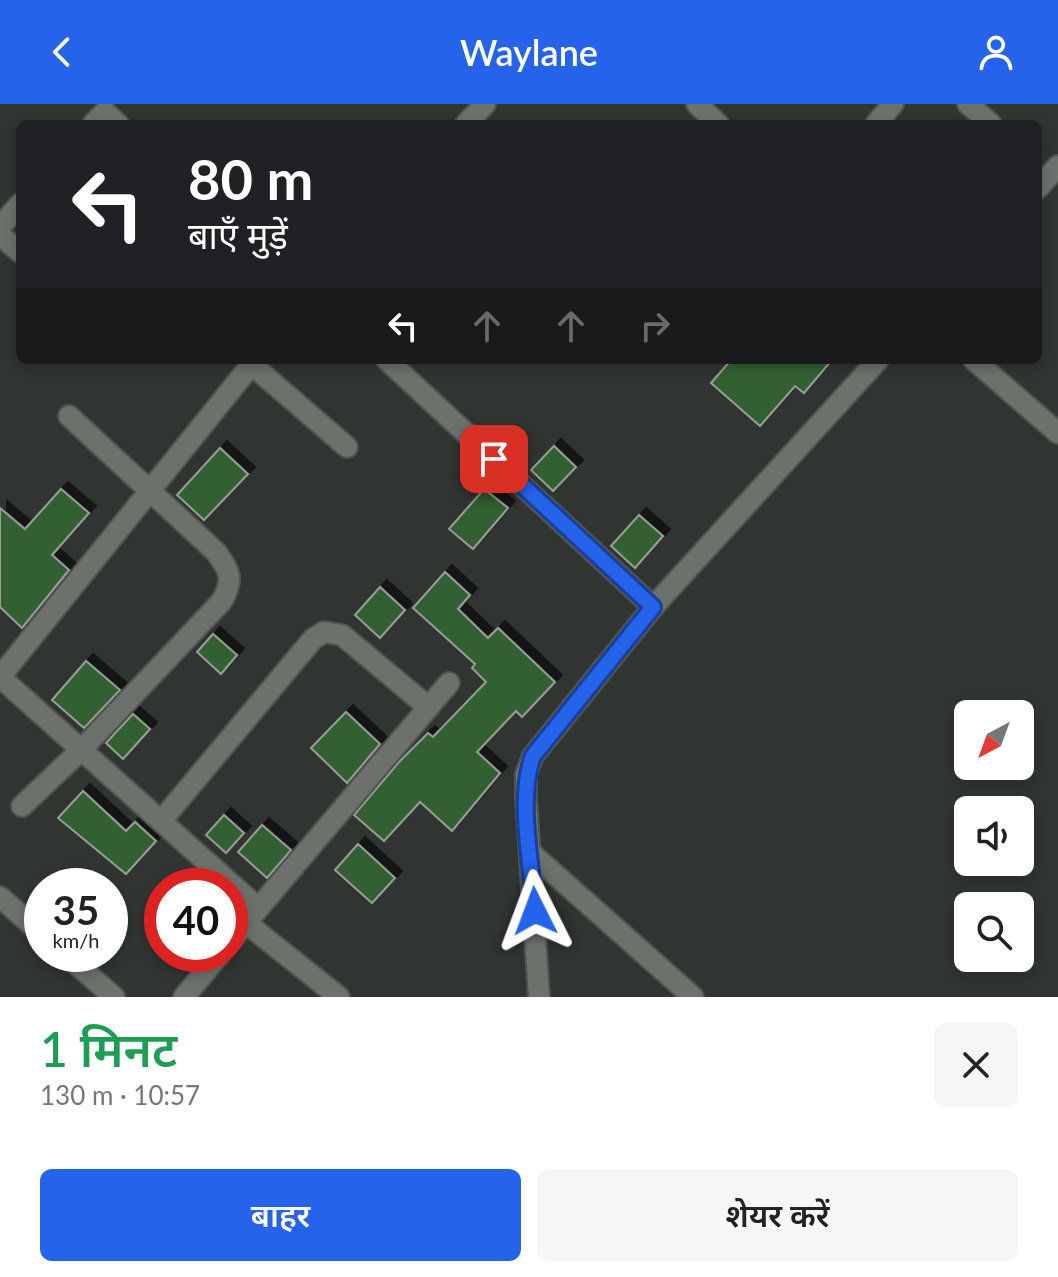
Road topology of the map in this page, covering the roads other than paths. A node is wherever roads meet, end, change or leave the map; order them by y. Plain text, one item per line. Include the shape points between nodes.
1 (485, 104) edge
2 (697, 104) edge
3 (893, 104) edge
4 (968, 104) edge
5 (470, 120) edge
6 (714, 120) edge
7 (879, 120) edge
8 (986, 120) edge
9 (16, 209) edge
10 (0, 227) edge
11 (0, 235) edge
12 (16, 249) edge
13 (251, 364) edge
14 (255, 364) edge
15 (391, 364) edge
16 (874, 364) edge
17 (979, 364) edge
18 (69, 416) dead end
19 (1058, 433) edge
20 (347, 447) dead end
21 (149, 488) junction
22 (653, 607) junction
23 (0, 677) edge
24 (449, 683) dead end
25 (427, 706) junction
26 (81, 750) junction
27 (22, 806) dead end
28 (162, 820) junction
29 (532, 854) junction
30 (0, 897) edge
31 (252, 916) junction
32 (24, 918) edge
33 (248, 921) edge
34 (86, 972) edge
35 (205, 972) edge
36 (114, 997) edge
37 (184, 997) edge
38 (339, 997) edge
39 (539, 997) edge
40 (693, 997) edge

1 - 5 street
2 - 6 street
3 - 7 street
4 - 8 street
9 - 10 street
11 - 12 street
13 - 21 street
14 - 20 street
15 - 22 street
16 - 22 street
17 - 19 street
18 - 21 street
21 - 23 street
21 - 26 street via 216,552 230,572 231,584 222,601
22 - 29 street via 533,756 526,774
23 - 26 street
24 - 25 street
25 - 28 street via 342,635 324,632
25 - 31 street
26 - 27 street
26 - 28 street
28 - 31 street
29 - 39 street
29 - 40 street
30 - 32 street
31 - 33 street
31 - 38 street
34 - 36 street
35 - 37 street

